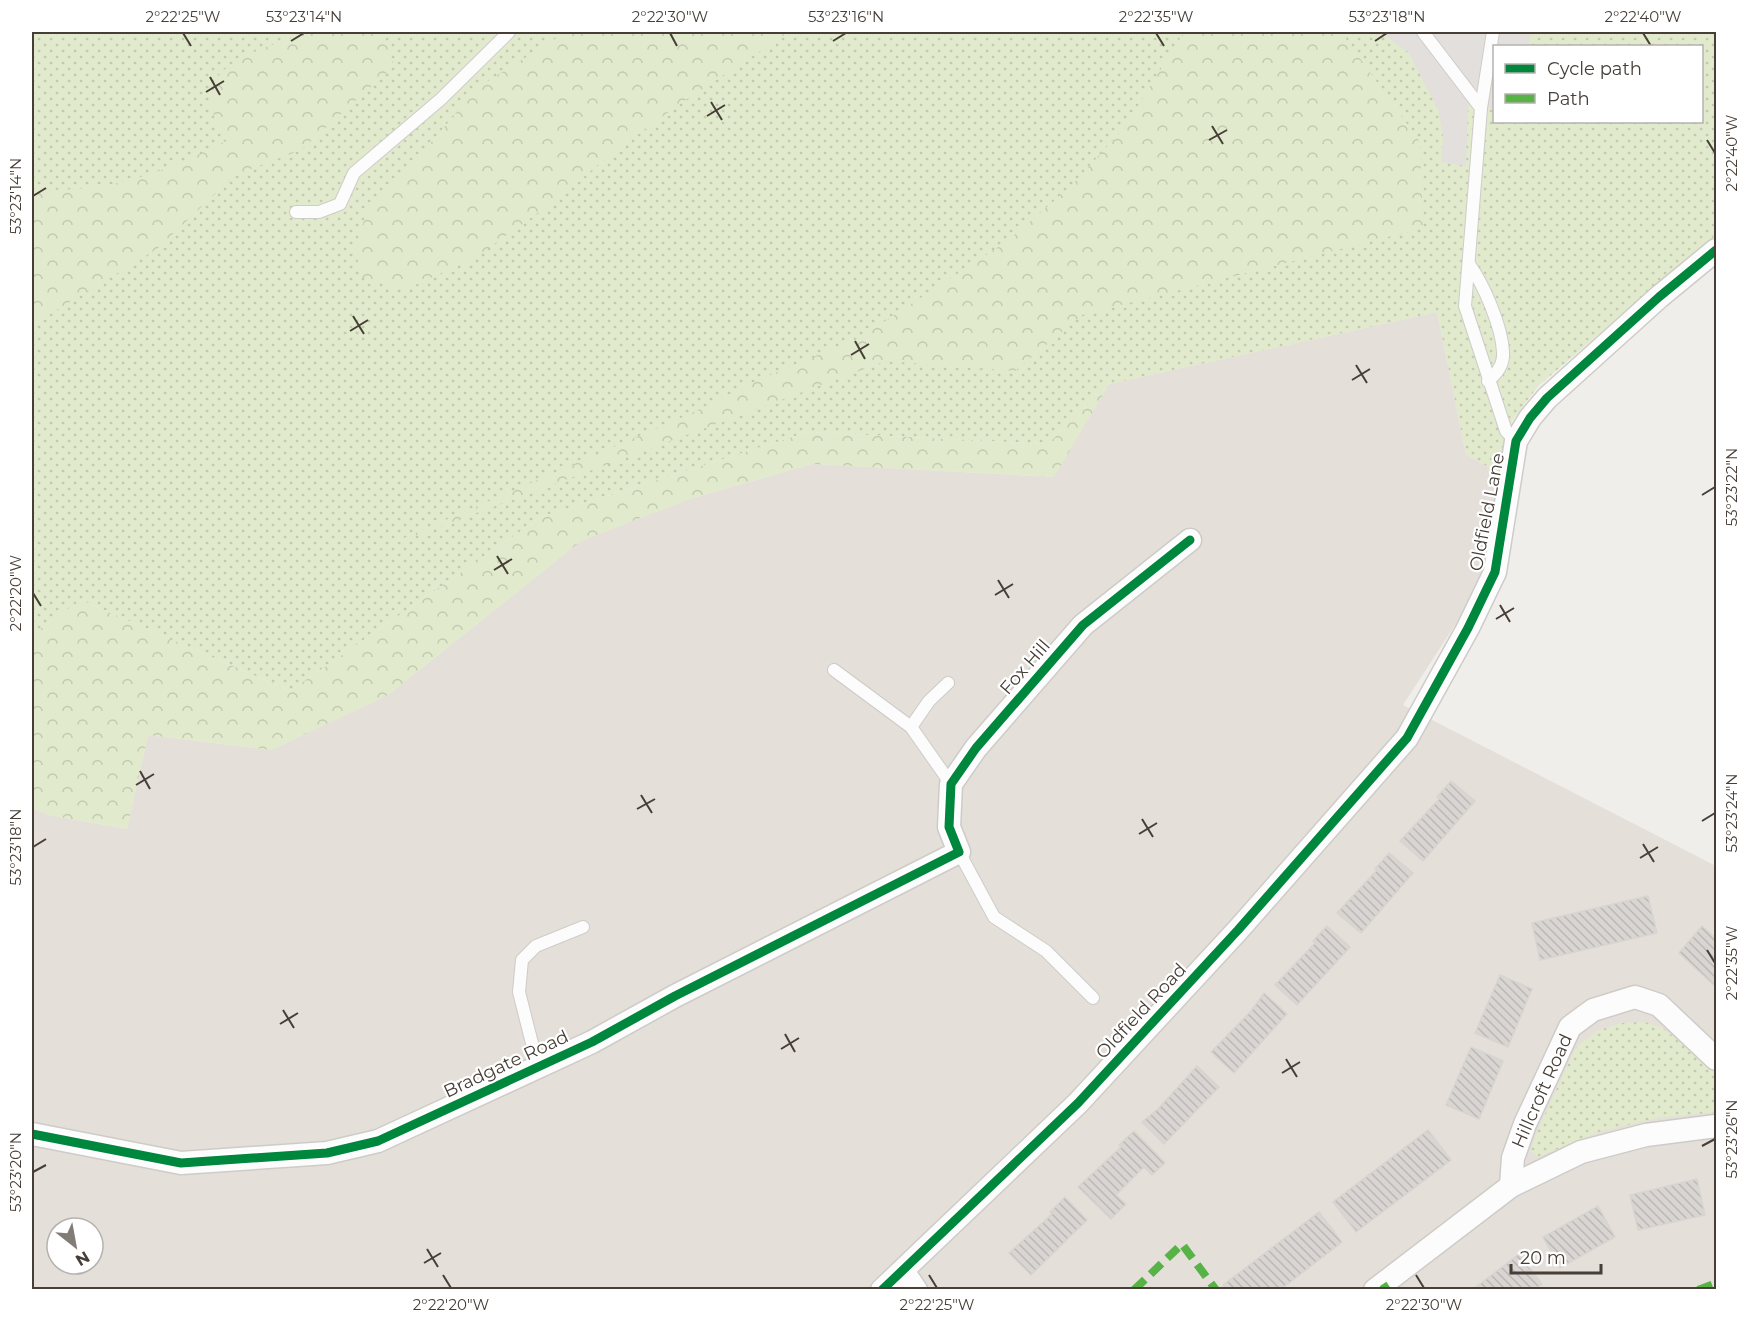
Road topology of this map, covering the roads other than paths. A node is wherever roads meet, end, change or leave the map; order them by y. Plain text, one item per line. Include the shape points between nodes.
1 (509, 32) edge
2 (1423, 32) edge
3 (1493, 32) edge
4 (1481, 108) junction
5 (296, 212) dead end
6 (1716, 250) edge
7 (1469, 264) junction
8 (1488, 381) junction
9 (1516, 441) junction
10 (1190, 540) dead end
11 (834, 670) dead end
12 (948, 683) dead end
13 (911, 727) junction
14 (1407, 738) joint
15 (951, 784) junction
16 (958, 852) junction
17 (583, 927) dead end
18 (1094, 998) dead end
19 (1716, 1059) edge
20 (538, 1067) junction
21 (1716, 1126) edge
22 (32, 1134) edge
23 (1511, 1186) junction
24 (903, 1271) junction
25 (882, 1290) edge
26 (916, 1290) edge
27 (1375, 1290) edge

1 - 5 lane via 441,99 354,173 340,204 319,212
2 - 4 lane
3 - 4 lane
4 - 7 lane
6 - 9 street, Oldfield Lane via 1546,398
7 - 8 lane via 1465,306
7 - 8 lane via 1489,299 1504,353 1500,370
8 - 9 lane via 1506,431
9 - 14 street, Oldfield Lane via 1495,572
10 - 15 street, Fox Hill via 1083,625 976,748
11 - 13 lane
12 - 13 lane via 928,701
13 - 15 lane
14 - 24 street, Oldfield Road via 1238,930 1078,1103
15 - 16 street via 949,827
16 - 18 lane via 994,917 1046,951
16 - 20 street, Bradgate Road
17 - 20 lane via 536,946 522,960 519,992
19 - 23 street, Hillcroft Road via 1659,1005 1635,998 1593,1010 1570,1027 1538,1095 1513,1158
20 - 22 street, Bradgate Road via 378,1141 327,1153 181,1163
21 - 23 street, Hillcroft Road via 1646,1135 1581,1152
23 - 27 street, Hillcroft Road
24 - 25 street, Oldfield Road
24 - 26 street

